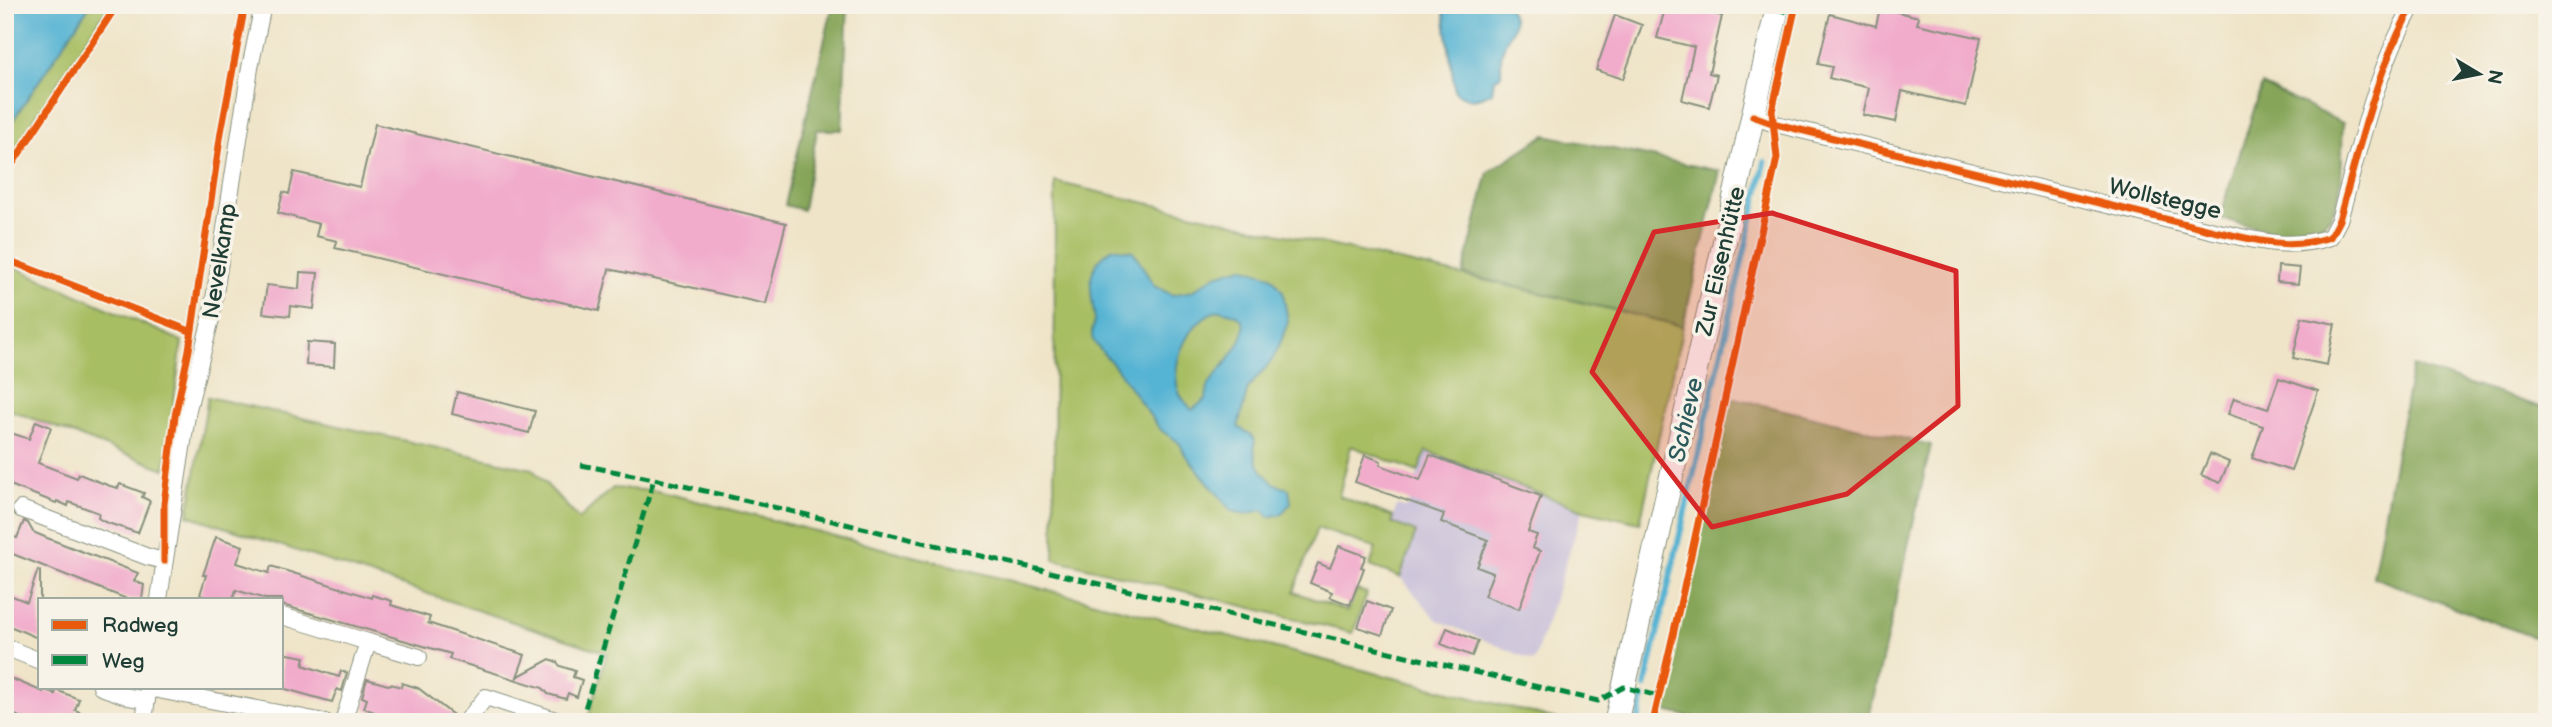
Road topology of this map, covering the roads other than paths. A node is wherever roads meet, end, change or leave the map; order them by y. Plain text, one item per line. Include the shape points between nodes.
1 (262, 5) edge
2 (1778, 5) edge
3 (2413, 5) edge
4 (1753, 116) junction
5 (21, 509) dead end
6 (164, 561) junction
7 (159, 598) edge
8 (284, 617) edge
9 (369, 642) junction
10 (5, 647) edge
11 (419, 657) dead end
12 (38, 661) edge
13 (104, 688) edge
14 (148, 691) edge
15 (144, 722) edge
16 (326, 722) edge
17 (343, 722) edge
18 (466, 722) edge
19 (562, 722) edge
20 (1616, 722) edge

1 - 6 street, Nevelkamp via 211,319 188,409
2 - 4 street, Zur Eisenhütte
3 - 4 street, Wollstegge via 2396,35 2374,95 2340,220 2330,237 2311,243 2285,246 2214,231
4 - 20 street, Zur Eisenhütte
5 - 6 street
6 - 7 street, Nevelkamp
8 - 9 street
9 - 11 street
9 - 17 street
10 - 12 street
13 - 14 street via 129,697
14 - 15 street
14 - 16 street
18 - 19 street via 486,697

